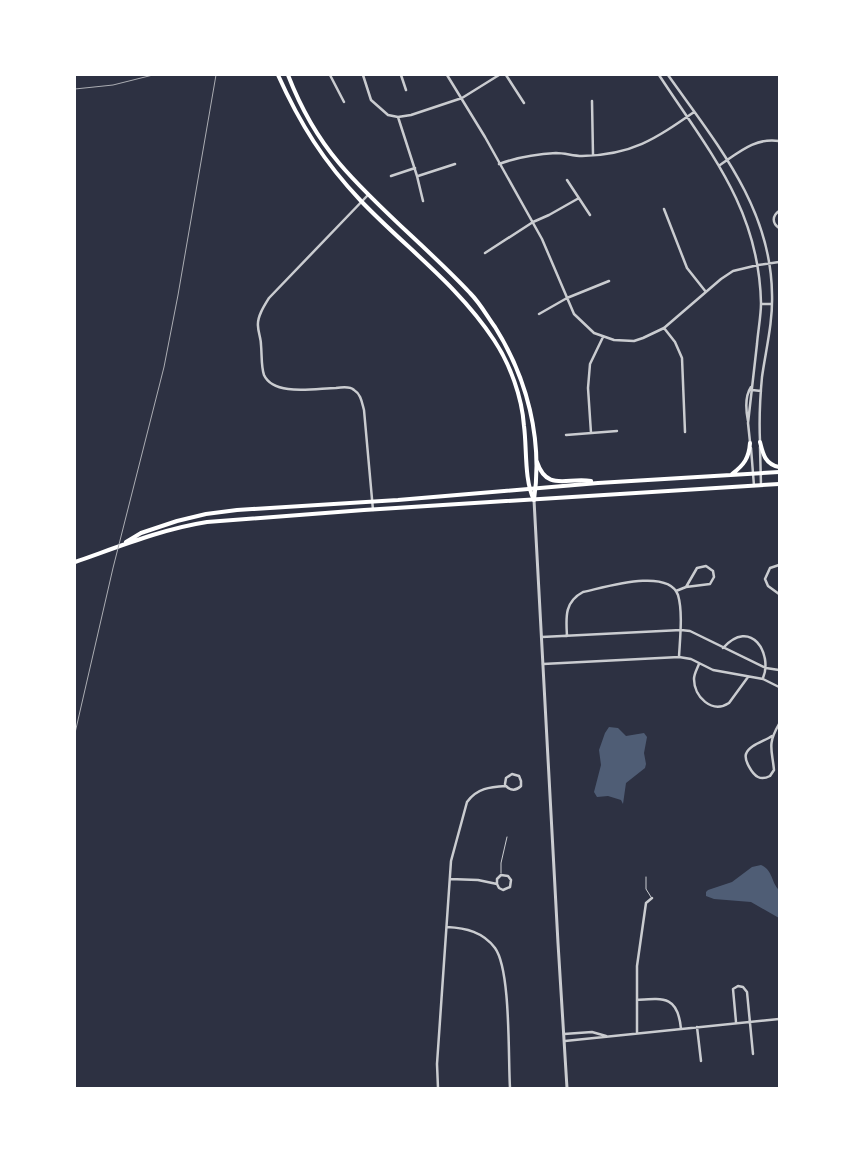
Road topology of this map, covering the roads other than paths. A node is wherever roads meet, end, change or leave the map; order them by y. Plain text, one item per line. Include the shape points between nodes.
1 (278, 75) edge
2 (288, 75) edge
3 (330, 75) edge
4 (363, 75) edge
5 (401, 75) edge
6 (447, 75) edge
7 (499, 75) edge
8 (506, 75) edge
9 (659, 75) edge
10 (668, 75) edge
11 (406, 90) dead end
12 (462, 98) junction
13 (592, 101) dead end
14 (344, 102) dead end
15 (524, 103) dead end
16 (694, 112) junction
17 (398, 116) junction
18 (687, 117) junction
19 (779, 141) edge
20 (593, 155) junction
21 (728, 160) junction
22 (455, 164) dead end
23 (500, 164) junction
24 (720, 165) junction
25 (415, 168) junction
26 (391, 176) dead end
27 (418, 176) junction
28 (567, 180) dead end
29 (369, 194) junction
30 (579, 198) junction
31 (361, 201) junction
32 (423, 201) dead end
33 (664, 209) dead end
34 (779, 212) edge
35 (590, 215) dead end
36 (532, 222) junction
37 (779, 228) edge
38 (485, 253) dead end
39 (779, 262) edge
40 (770, 263) junction
41 (758, 265) junction
42 (609, 281) dead end
43 (706, 292) junction
44 (567, 298) junction
45 (761, 304) junction
46 (772, 304) junction
47 (539, 314) dead end
48 (664, 328) junction
49 (603, 337) junction
50 (752, 388) junction
51 (761, 391) junction
52 (617, 431) dead end
53 (685, 432) dead end
54 (591, 433) junction
55 (566, 435) dead end
56 (760, 442) junction
57 (750, 443) junction
58 (537, 462) junction
59 (779, 467) edge
60 (779, 472) edge
61 (753, 473) junction
62 (760, 473) junction
63 (732, 474) junction
64 (598, 483) junction
65 (779, 484) edge
66 (761, 485) junction
67 (754, 486) junction
68 (528, 488) junction
69 (536, 488) junction
70 (534, 500) junction
71 (371, 501) junction
72 (373, 510) junction
73 (122, 545) junction
74 (75, 562) edge
75 (779, 565) edge
76 (686, 587) junction
77 (676, 591) junction
78 (779, 594) edge
79 (681, 630) junction
80 (567, 636) junction
81 (542, 637) junction
82 (723, 648) junction
83 (679, 657) junction
84 (543, 664) junction
85 (699, 664) junction
86 (766, 668) junction
87 (779, 670) edge
88 (748, 677) junction
89 (763, 678) junction
90 (779, 687) edge
91 (779, 724) edge
92 (772, 736) junction
93 (506, 784) dead end
94 (506, 837) dead end
95 (502, 875) junction
96 (646, 877) dead end
97 (450, 879) junction
98 (497, 884) junction
99 (652, 898) joint
100 (447, 927) junction
101 (637, 1000) junction
102 (779, 1018) edge
103 (751, 1021) junction
104 (736, 1022) junction
105 (697, 1027) junction
106 (681, 1029) junction
107 (637, 1033) junction
108 (564, 1034) junction
109 (607, 1036) junction
110 (565, 1041) junction
111 (753, 1054) dead end
112 (701, 1061) dead end
113 (438, 1088) edge
114 (510, 1088) edge
115 (567, 1088) edge

1 - 31 main road via 289,101 322,156
2 - 29 main road via 314,129 339,163
3 - 14 street
4 - 17 street via 371,100 388,114
5 - 11 street
6 - 12 street
7 - 12 street
8 - 15 street
9 - 18 street
10 - 16 street
12 - 17 street via 411,115
12 - 23 street
13 - 20 street
16 - 18 street
16 - 21 street
17 - 25 street
18 - 20 street via 634,148
18 - 24 street
19 - 21 street via 765,140 752,144
20 - 23 street via 535,155
21 - 24 street
21 - 40 street via 757,216
22 - 27 street
23 - 36 street
24 - 41 street via 746,220
25 - 26 street
25 - 27 street
27 - 32 street
28 - 30 street
29 - 31 street
29 - 58 main road via 472,295 506,345 530,409
30 - 35 street
30 - 36 street
31 - 68 main road via 459,293 500,348 515,383 524,422
31 - 71 street via 269,298 258,325 264,375 276,387 296,390 343,387 357,392 364,410
33 - 43 street via 688,268
34 - 37 street via 774,217
36 - 38 street
36 - 44 street
39 - 40 street
40 - 41 street
40 - 46 street
41 - 43 street via 733,271
41 - 45 street
42 - 44 street
43 - 48 street
44 - 47 street
44 - 49 street via 581,322
45 - 46 street
45 - 50 street
46 - 51 street
48 - 49 street via 634,341
48 - 53 street via 682,358
49 - 54 street via 590,364
50 - 51 street
50 - 57 street via 748,423
51 - 56 street
52 - 54 street
54 - 55 street
56 - 59 main road via 766,461
56 - 62 street
57 - 61 street
57 - 63 main road via 745,464
58 - 64 main road via 542,475 550,480
58 - 69 main road
60 - 62 main road
61 - 62 main road
61 - 63 main road
61 - 67 street
62 - 66 street
63 - 64 main road
64 - 69 main road
65 - 66 main road
66 - 67 main road
67 - 70 main road
68 - 69 main road
68 - 70 main road
68 - 71 main road
69 - 70 main road
70 - 72 main road
70 - 81 street
71 - 72 street
71 - 73 main road via 206,514 154,528
72 - 73 main road via 192,524
73 - 74 main road
75 - 78 street via 770,568 765,579 768,586
76 - 76 street via 710,584 713,571 706,566 697,568
76 - 77 street
77 - 79 street
77 - 80 street via 672,586 652,580 583,592 567,609
79 - 80 street
79 - 82 street
79 - 83 street
80 - 81 street
81 - 84 street
82 - 86 street
82 - 86 street via 736,637 750,637 761,648
83 - 84 street
83 - 85 street
84 - 108 street
85 - 88 street
85 - 88 street via 696,686 705,702 715,706 729,703
86 - 87 street
86 - 89 street
88 - 89 street
89 - 90 street
91 - 92 street
92 - 92 street via 746,753 746,761 756,776 762,778 770,776 774,770 770,747
93 - 97 street via 506,778 512,774 519,776 521,781 516,790 506,786 488,788 472,795 467,802 451,861
94 - 95 lane
95 - 98 street
95 - 98 street via 510,878 511,885 503,890
96 - 99 lane via 646,888
97 - 98 street
97 - 100 street
99 - 101 street via 646,903 637,966
100 - 113 street
100 - 114 street via 473,931 485,938 496,949 501,961
101 - 106 street via 661,998 673,1004
101 - 107 street
102 - 103 street
103 - 104 street
103 - 104 street via 747,992 738,986 732,994
103 - 111 street
104 - 105 street
105 - 106 street
105 - 112 street
106 - 107 street
107 - 109 street
108 - 109 street via 592,1032
108 - 110 street
109 - 110 street
110 - 115 street

